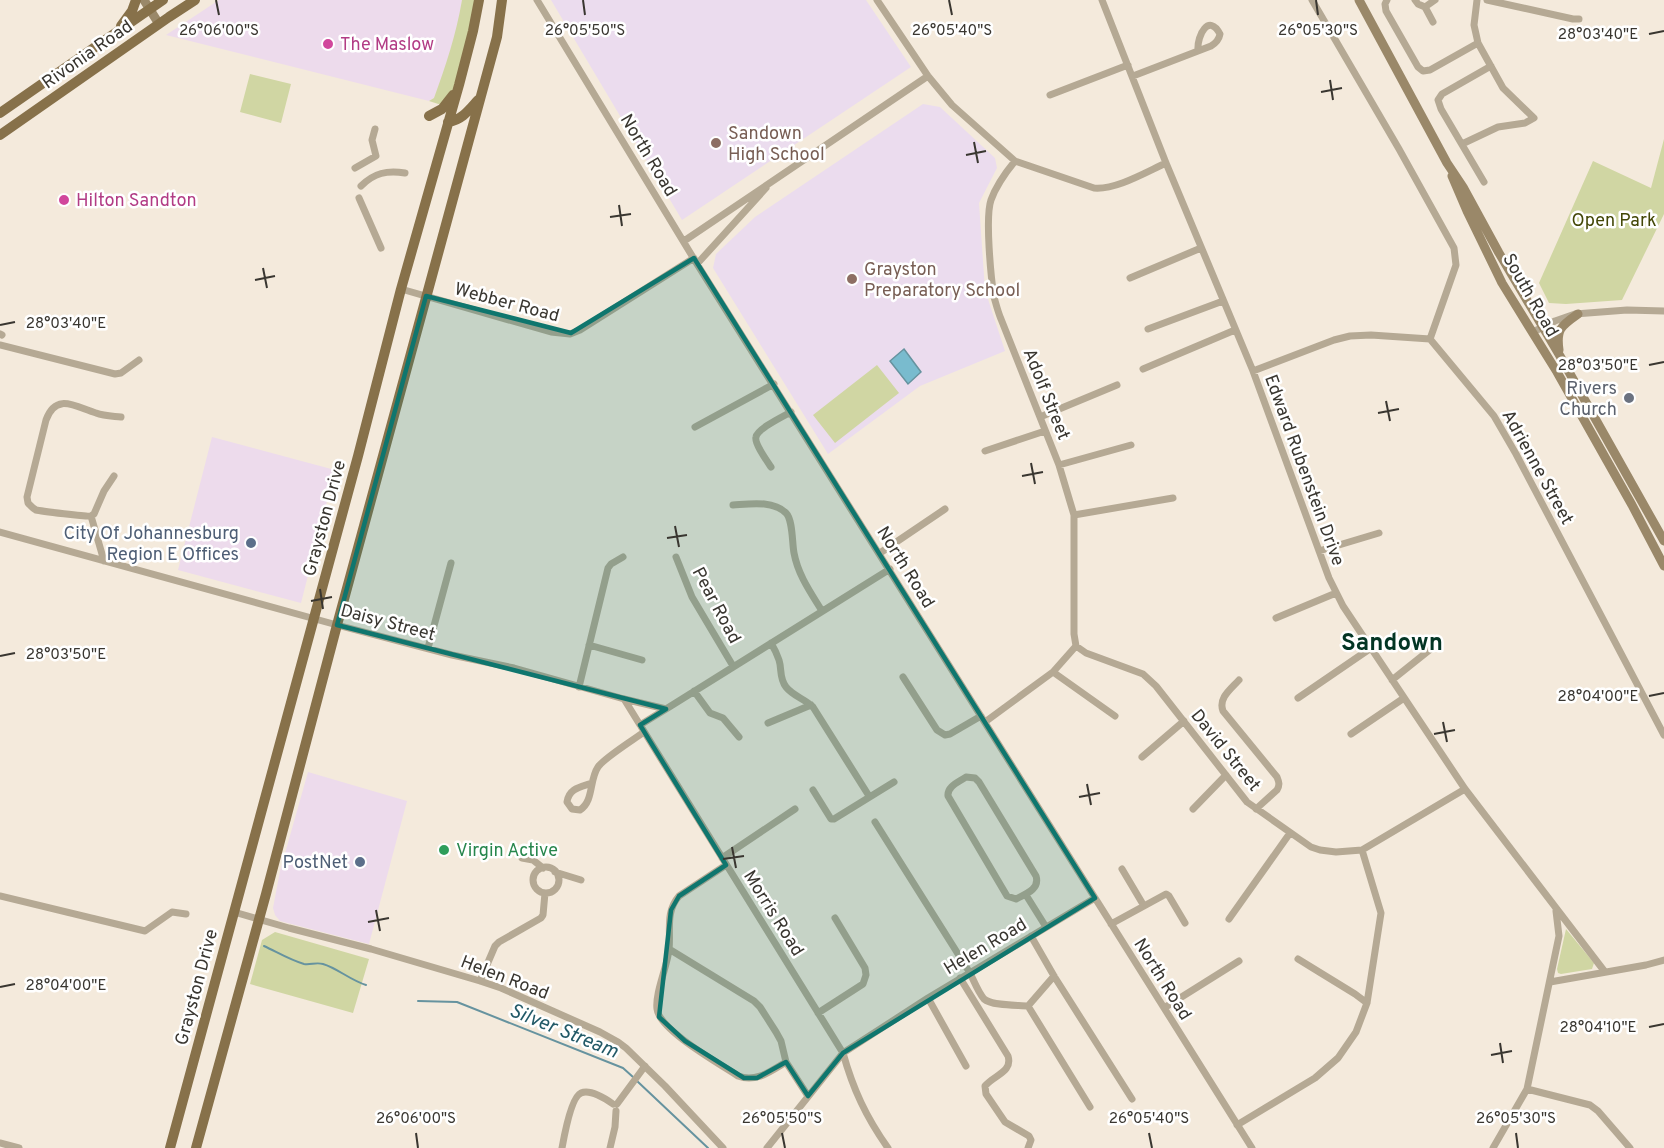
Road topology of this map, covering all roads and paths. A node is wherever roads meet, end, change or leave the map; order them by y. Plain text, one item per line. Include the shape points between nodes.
1 (136, 0) edge
2 (195, 0) edge
3 (479, 0) edge
4 (502, 0) edge
5 (537, 0) edge
6 (877, 0) edge
7 (1102, 0) edge
8 (1312, 0) edge
9 (1359, 0) edge
10 (1387, 0) edge
11 (1415, 0) edge
12 (1435, 0) edge
13 (1477, 0) edge
14 (1487, 0) edge
15 (161, 1) edge
16 (147, 5) edge
17 (1425, 7) junction
18 (168, 17) junction
19 (1579, 19) dead end
20 (1433, 22) dead end
21 (159, 24) junction
22 (115, 33) junction
23 (1478, 43) junction
24 (1198, 50) dead end
25 (1128, 65) junction
26 (1491, 66) junction
27 (928, 76) junction
28 (1133, 76) junction
29 (459, 86) junction
30 (1050, 94) dead end
31 (22, 98) junction
32 (480, 98) junction
33 (0, 112) edge
34 (32, 113) junction
35 (429, 116) dead end
36 (448, 122) junction
37 (375, 129) dead end
38 (0, 135) edge
39 (1462, 144) junction
40 (1015, 161) junction
41 (1166, 163) junction
42 (1448, 163) junction
43 (355, 168) dead end
44 (405, 173) dead end
45 (772, 181) junction
46 (1484, 182) dead end
47 (361, 186) dead end
48 (359, 198) dead end
49 (684, 241) junction
50 (1201, 248) junction
51 (381, 249) dead end
52 (696, 261) junction
53 (1130, 278) dead end
54 (401, 289) junction
55 (426, 296) junction
56 (1223, 301) junction
57 (1664, 311) edge
58 (1578, 314) junction
59 (1543, 327) junction
60 (1148, 329) dead end
61 (1235, 330) junction
62 (1533, 332) junction
63 (1430, 339) junction
64 (0, 345) edge
65 (1560, 356) junction
66 (138, 360) dead end
67 (1143, 369) dead end
68 (1253, 371) junction
69 (774, 384) junction
70 (1117, 385) dead end
71 (791, 412) junction
72 (120, 417) dead end
73 (1040, 417) junction
74 (695, 427) dead end
75 (1045, 431) junction
76 (1131, 445) dead end
77 (985, 451) dead end
78 (1059, 465) junction
79 (771, 467) dead end
80 (114, 476) dead end
81 (1173, 498) dead end
82 (733, 505) dead end
83 (945, 509) dead end
84 (1074, 515) junction
85 (92, 516) junction
86 (0, 532) edge
87 (1378, 533) dead end
88 (1663, 537) edge
89 (1319, 551) junction
90 (880, 554) junction
91 (623, 557) dead end
92 (676, 557) dead end
93 (104, 561) junction
94 (451, 563) dead end
95 (1664, 566) edge
96 (890, 569) junction
97 (1336, 593) junction
98 (822, 611) junction
99 (314, 617) junction
100 (1276, 618) dead end
101 (337, 625) junction
102 (771, 643) junction
103 (1437, 644) dead end
104 (589, 645) junction
105 (1076, 646) junction
106 (428, 648) junction
107 (1371, 648) junction
108 (642, 660) dead end
109 (733, 666) junction
110 (1053, 672) junction
111 (903, 677) dead end
112 (1239, 680) dead end
113 (1392, 680) junction
114 (579, 687) junction
115 (694, 691) junction
116 (1298, 698) dead end
117 (1404, 698) junction
118 (624, 699) junction
119 (811, 705) junction
120 (666, 709) junction
121 (1115, 716) dead end
122 (983, 719) junction
123 (1184, 721) junction
124 (768, 723) dead end
125 (642, 728) junction
126 (1351, 734) dead end
127 (1664, 735) edge
128 (739, 736) dead end
129 (1142, 757) dead end
130 (1226, 775) junction
131 (894, 782) dead end
132 (592, 783) dead end
133 (1465, 789) junction
134 (813, 790) dead end
135 (869, 796) junction
136 (1256, 808) junction
137 (795, 809) dead end
138 (1193, 809) dead end
139 (875, 822) dead end
140 (1290, 833) junction
141 (1362, 850) junction
142 (522, 858) dead end
143 (724, 862) junction
144 (543, 868) junction
145 (1122, 869) dead end
146 (555, 872) junction
147 (581, 880) dead end
148 (545, 893) junction
149 (1026, 895) junction
150 (0, 896) edge
151 (1095, 898) junction
152 (1144, 906) junction
153 (1556, 909) junction
154 (234, 912) junction
155 (186, 914) dead end
156 (835, 918) dead end
157 (260, 919) junction
158 (1229, 919) dead end
159 (1185, 923) dead end
160 (1111, 924) junction
161 (1046, 927) junction
162 (1031, 936) junction
163 (669, 949) junction
164 (1298, 959) dead end
165 (1664, 960) edge
166 (1239, 961) dead end
167 (1605, 972) junction
168 (970, 973) junction
169 (1053, 976) junction
170 (960, 978) junction
171 (480, 981) junction
172 (1550, 982) junction
173 (928, 999) junction
174 (1366, 1003) junction
175 (1028, 1006) junction
176 (1164, 1008) junction
177 (818, 1013) junction
178 (843, 1053) junction
179 (786, 1062) junction
180 (645, 1066) junction
181 (966, 1066) dead end
182 (1527, 1089) junction
183 (808, 1095) junction
184 (1132, 1099) dead end
185 (615, 1106) junction
186 (1090, 1107) dead end
187 (1237, 1125) junction
188 (0, 1143) edge
189 (19, 1148) edge
190 (170, 1148) edge
191 (196, 1148) edge
192 (562, 1148) edge
193 (610, 1148) edge
194 (723, 1148) edge
195 (767, 1148) edge
196 (888, 1148) edge
197 (1028, 1148) edge
198 (1252, 1148) edge
199 (1493, 1148) edge
200 (1630, 1148) edge

1 - 22 main road
2 - 18 main road, Rivonia Road
3 - 29 main road, Grayston Drive
4 - 32 main road via 497,37
5 - 49 street, North Road
6 - 27 street
7 - 25 street, Edward Rubenstein Drive
8 - 63 street via 1454,248 1456,265
9 - 42 street, South Road
10 - 23 street via 1388,15 1423,71
11 - 17 street
12 - 17 street
13 - 23 street via 1474,32
14 - 19 street
15 - 16 main road, Rivonia Road
15 - 18 street
16 - 21 street
16 - 22 main road, Rivonia Road
17 - 20 street
18 - 21 main road, Rivonia Road
21 - 34 main road, Rivonia Road
22 - 31 main road, Rivonia Road
23 - 26 street
24 - 28 street
25 - 28 street, Edward Rubenstein Drive
25 - 30 street
26 - 39 street via 1438,98
26 - 39 street via 1503,88 1534,118 1498,127
27 - 40 street via 952,105
27 - 45 street
28 - 41 street, Edward Rubenstein Drive
29 - 35 main road via 442,109
29 - 36 main road, Grayston Drive
31 - 33 main road, Rivonia Road
31 - 34 main road
32 - 36 main road via 462,117
32 - 55 main road
34 - 38 main road, Rivonia Road
36 - 54 main road, Grayston Drive
37 - 43 street via 372,140 376,156
39 - 46 street
40 - 41 street via 1102,189
40 - 73 street, Adolf Street via 989,209 994,296
41 - 50 street, Edward Rubenstein Drive
42 - 59 street, South Road
42 - 62 street, South Road via 1502,283
44 - 47 street via 386,172
45 - 49 street
45 - 52 street, Webber Road
48 - 51 street
49 - 52 street, North Road
50 - 53 street
50 - 56 street, Edward Rubenstein Drive
52 - 55 street, Webber Road via 570,334
52 - 69 street, North Road
54 - 55 street, Webber Road
54 - 99 main road, Grayston Drive
55 - 101 main road
56 - 60 street
56 - 61 street, Edward Rubenstein Drive
57 - 58 street
58 - 59 street
58 - 65 street via 1558,332
59 - 62 street
59 - 65 street, South Road
61 - 67 street
61 - 68 street, Edward Rubenstein Drive
62 - 95 street, South Road
63 - 68 street via 1350,336
63 - 127 street, Adrienne Street via 1494,416
64 - 66 street via 115,374 121,374
65 - 88 street, South Road
68 - 89 street, Edward Rubenstein Drive
69 - 71 street, North Road
69 - 74 street
70 - 73 street
71 - 79 street via 757,433 756,442
71 - 90 street, North Road
72 - 85 street via 66,403 54,405 46,420 28,503 37,510
73 - 75 street, Adolf Street
75 - 77 street
75 - 78 street, Adolf Street
76 - 78 street
78 - 84 street, Adolf Street
80 - 85 street
81 - 84 street
82 - 98 street via 763,504 786,513 801,576
83 - 90 street
84 - 105 street, Adolf Street
85 - 93 street
86 - 93 street, Daisy Street
87 - 89 street
89 - 97 street, Edward Rubenstein Drive
90 - 96 street, North Road
91 - 104 street via 608,568
92 - 109 street, Pear Road via 692,597
93 - 99 street, Daisy Street
94 - 106 street
96 - 98 street
96 - 122 street, North Road
97 - 100 street
97 - 107 street, Edward Rubenstein Drive
98 - 102 street
99 - 101 street, Daisy Street
99 - 154 main road, Grayston Drive
101 - 106 street, Daisy Street
101 - 157 main road
102 - 109 street
102 - 119 street via 784,684
103 - 113 street
104 - 108 street
104 - 114 street
105 - 110 street
105 - 123 street, David Street via 1143,674
106 - 114 street, Daisy Street
107 - 113 street, Edward Rubenstein Drive
107 - 116 street
109 - 115 street
110 - 121 street
110 - 122 street
111 - 122 street via 937,730 945,735
112 - 136 street via 1222,700 1223,711 1279,782 1277,790
113 - 117 street, Edward Rubenstein Drive
114 - 118 street, Daisy Street
115 - 120 street
115 - 128 street via 710,713 723,718
117 - 126 street
117 - 133 street, Edward Rubenstein Drive
118 - 120 street, Daisy Street
118 - 125 street, Morris Road
119 - 124 street
119 - 135 street
120 - 125 street
122 - 151 street, North Road
123 - 129 street
123 - 130 street, David Street
125 - 132 street via 601,763
125 - 143 street, Morris Road
130 - 136 street, David Street
130 - 138 street
131 - 135 street
133 - 141 street, David Street
133 - 153 street, Edward Rubenstein Drive
134 - 135 street via 831,819
136 - 140 street, David Street
137 - 143 street
139 - 168 street
140 - 141 street, David Street via 1320,850
140 - 158 street
141 - 174 street via 1381,913
142 - 144 street
143 - 163 street via 675,901
143 - 177 street, Morris Road
144 - 146 street
144 - 148 street via 536,871 533,881
145 - 152 street
146 - 147 street
146 - 148 street via 557,886
148 - 171 street via 541,918 495,946
149 - 149 street via 1016,899 1008,896 950,801 947,792 966,777 979,782 1036,876 1036,887
149 - 161 street
150 - 155 street via 144,931 172,912
151 - 160 street, North Road
151 - 161 street, Helen Road
152 - 159 street via 1167,894
152 - 160 street
153 - 167 street, Edward Rubenstein Drive
153 - 172 street via 1559,936
154 - 157 street, Helen Road
154 - 190 main road, Grayston Drive
156 - 177 street via 865,969 866,979
157 - 171 street, Helen Road
157 - 191 main road
160 - 176 street, North Road
161 - 162 street, Helen Road
162 - 168 street, Helen Road
162 - 169 street
163 - 179 street via 754,1001 781,1041
163 - 179 street via 656,1006 664,1024 744,1078 757,1078
164 - 174 street
165 - 167 street
166 - 176 street
167 - 172 street
168 - 170 street, Helen Road
168 - 175 street via 987,1001
169 - 175 street
169 - 184 street
170 - 173 street, Helen Road
170 - 197 street via 1010,1061 985,1090 1005,1122 1029,1136
171 - 180 street, Helen Road via 612,1038
172 - 182 street
173 - 178 street, Helen Road
173 - 181 street
174 - 187 street via 1356,1032 1334,1063
175 - 186 street
176 - 187 street, North Road
177 - 178 street, Morris Road
178 - 183 street, Helen Road
178 - 196 street, Morris Road via 862,1107
179 - 183 street
180 - 185 street
180 - 194 street, Helen Road
182 - 199 street
182 - 200 street via 1590,1105
183 - 195 street, Helen Road
185 - 192 street via 592,1094 580,1094 573,1104
185 - 193 street
187 - 198 street, North Road
188 - 189 street

